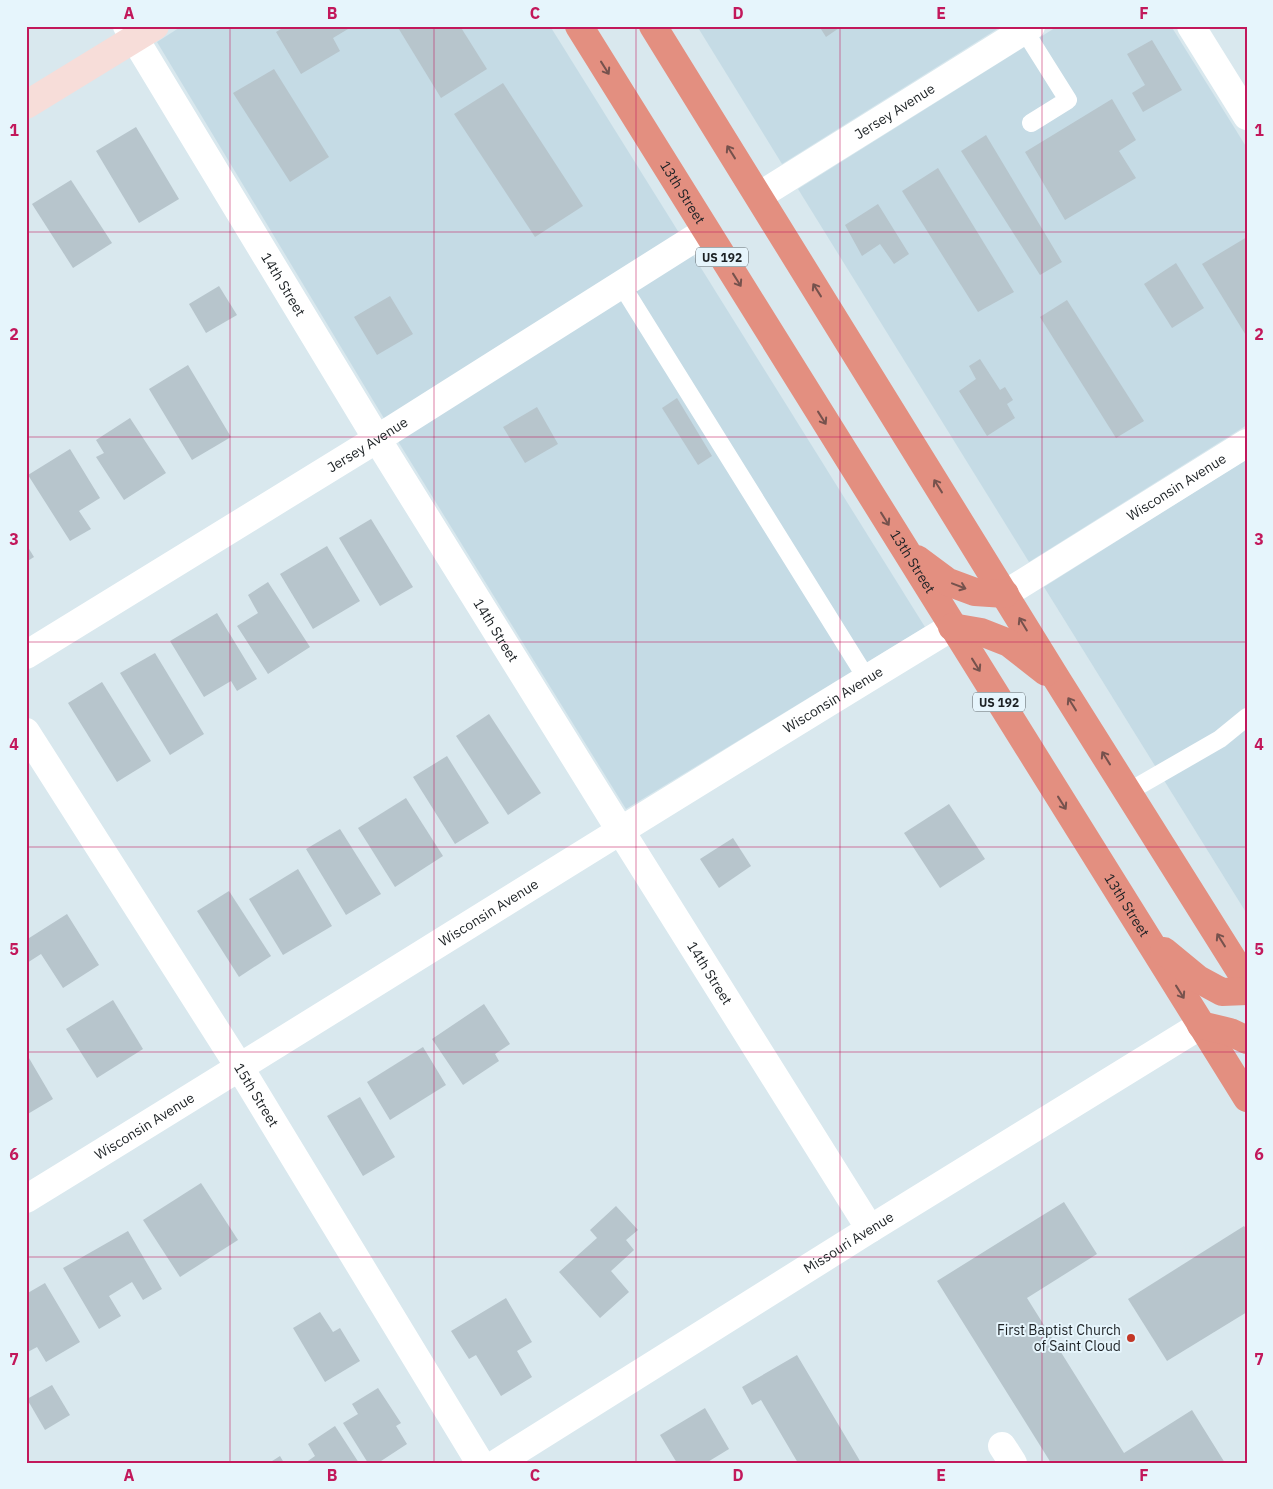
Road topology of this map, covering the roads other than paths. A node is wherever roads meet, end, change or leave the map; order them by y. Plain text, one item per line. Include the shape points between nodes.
1 (579, 26) edge
2 (653, 26) edge
3 (1191, 26) edge
4 (1028, 28) edge
5 (139, 31) edge
6 (26, 105) edge
7 (1247, 116) edge
8 (1031, 123) dead end
9 (759, 196) junction
10 (706, 231) junction
11 (622, 284) junction
12 (377, 439) junction
13 (1247, 443) edge
14 (904, 549) junction
15 (1005, 594) junction
16 (952, 627) junction
17 (26, 655) edge
18 (867, 679) junction
19 (1058, 681) junction
20 (1247, 717) edge
21 (26, 732) edge
22 (1128, 792) junction
23 (620, 830) junction
24 (1145, 936) junction
25 (1247, 982) edge
26 (1247, 991) edge
27 (1201, 1025) junction
28 (1247, 1040) edge
29 (240, 1068) junction
30 (1247, 1098) edge
31 (26, 1199) edge
32 (870, 1229) junction
33 (480, 1463) edge
34 (498, 1463) edge

1 -> 10 highway, 13th Street / US 192
9 -> 2 highway
3 - 7 street
4 - 8 lane via 1068,100
4 - 9 street, Jersey Avenue
5 - 6 main road
5 - 12 street, 14th Street
15 -> 9 highway
10 - 11 street, Jersey Avenue
10 -> 14 highway, 13th Street / US 192
11 - 12 street, Jersey Avenue
11 - 18 lane
12 - 17 street, Jersey Avenue
12 - 23 street, 14th Street
13 - 15 street, Wisconsin Avenue
14 -> 15 highway via 948,582 974,592
14 - 16 highway, 13th Street / US 192
19 -> 15 highway
16 - 18 street, Wisconsin Avenue
16 - 19 highway via 981,632 1009,644
16 -> 24 highway, 13th Street / US 192
18 - 23 street, Wisconsin Avenue
22 -> 19 highway
20 - 22 lane via 1220,739
21 - 29 street, 15th Street
25 -> 22 highway
23 - 29 street, Wisconsin Avenue
23 - 32 street, 14th Street
24 - 26 highway via 1198,979 1222,992
24 -> 27 highway, 13th Street / US 192
27 - 28 highway
27 - 30 highway, 13th Street / US 192
27 - 32 street, Missouri Avenue
29 - 31 street, Wisconsin Avenue
29 - 33 street, 15th Street
32 - 34 street, Missouri Avenue

